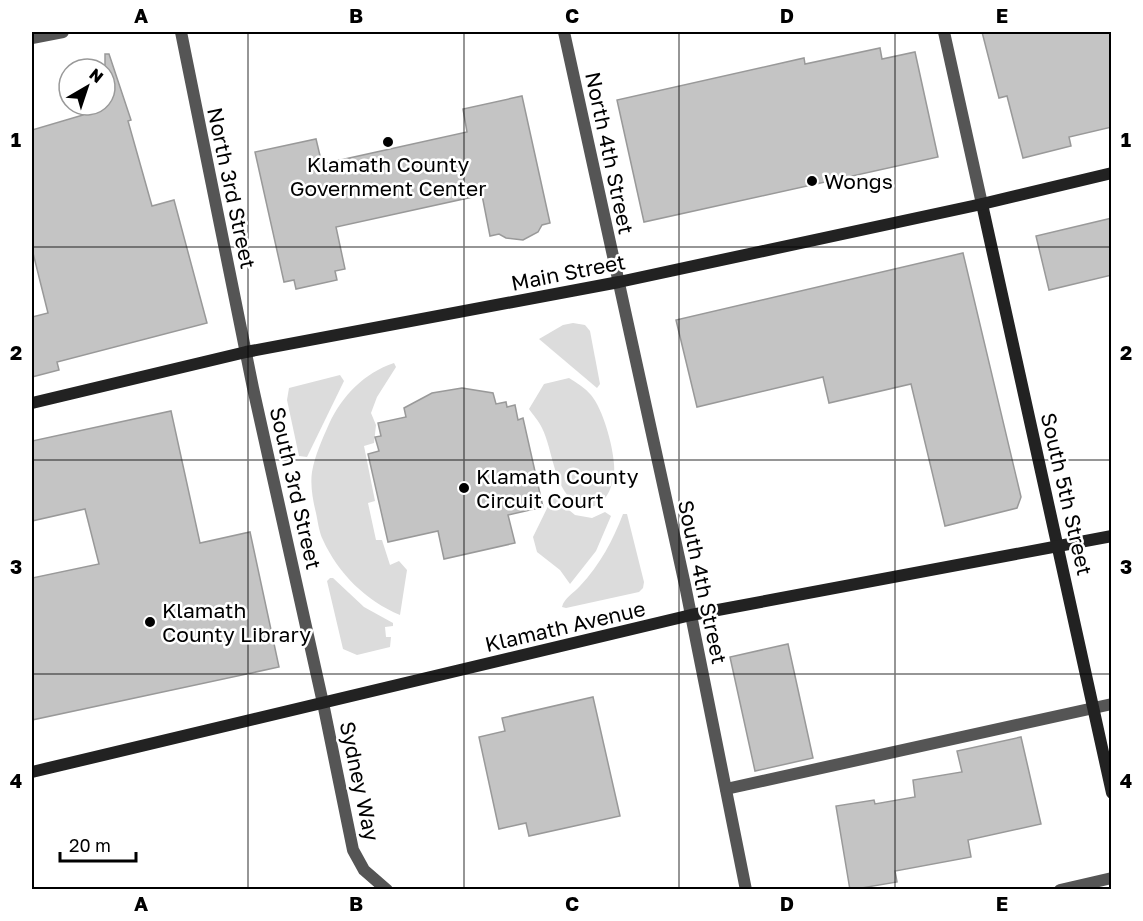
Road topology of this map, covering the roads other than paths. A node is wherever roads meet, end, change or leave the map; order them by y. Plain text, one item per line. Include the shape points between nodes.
1 (63, 32) edge
2 (180, 32) edge
3 (564, 32) edge
4 (944, 32) edge
5 (32, 38) edge
6 (1112, 173) edge
7 (982, 204) junction
8 (619, 282) junction
9 (246, 352) junction
10 (32, 402) edge
11 (1112, 536) edge
12 (1059, 548) junction
13 (691, 615) junction
14 (323, 703) junction
15 (1112, 704) edge
16 (1093, 708) junction
17 (32, 772) edge
18 (726, 789) junction
19 (1112, 793) edge
20 (1112, 878) edge
21 (387, 890) edge
22 (746, 890) edge
23 (1060, 890) edge

1 - 5 street
2 - 9 street, North 3rd Street
3 - 8 street, North 4th Street
4 - 7 street
6 - 7 main road, Main Street
7 - 8 main road, Main Street
7 - 12 main road, South 5th Street
8 - 9 main road, Main Street
8 - 13 street, South 4th Street
9 - 10 main road, Main Street
9 - 14 street, South 3rd Street
11 - 12 main road, Klamath Avenue
12 - 13 main road, Klamath Avenue
12 - 16 main road, South 5th Street
13 - 14 main road, Klamath Avenue
13 - 18 street, South 4th Street
14 - 17 main road, Klamath Avenue
14 - 21 street, Sydney Way via 353,850 364,870
15 - 16 street
16 - 18 street
16 - 19 main road, South 5th Street
18 - 22 street, South 4th Street
20 - 23 street

